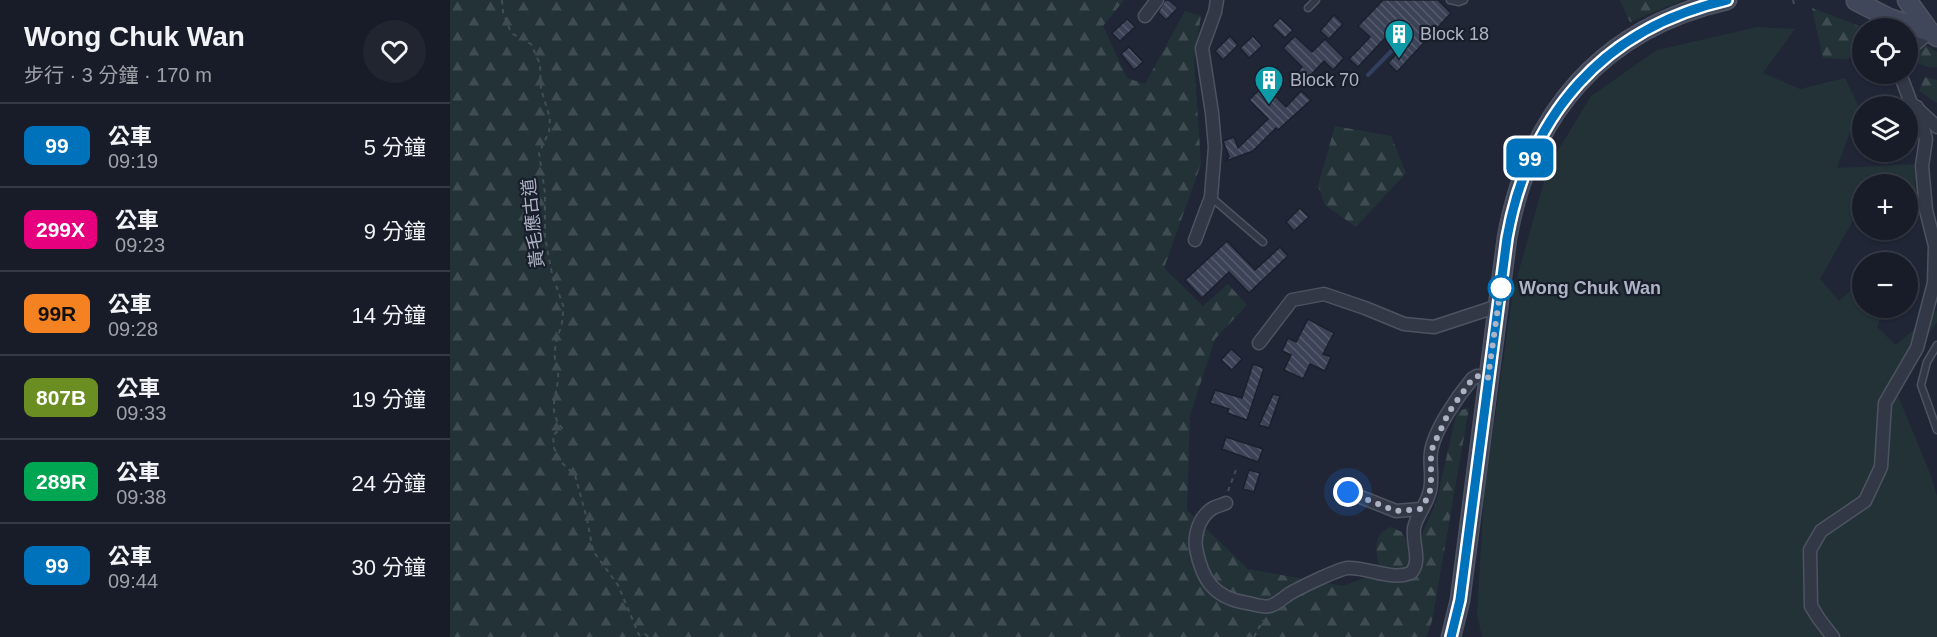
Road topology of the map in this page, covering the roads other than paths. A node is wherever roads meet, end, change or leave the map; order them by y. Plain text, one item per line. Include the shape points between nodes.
1 (1157, 0) edge
2 (1217, 0) edge
3 (1316, 0) edge
4 (1450, 0) edge
5 (1464, 0) edge
6 (1727, 0) edge
7 (1851, 0) edge
8 (1907, 0) edge
9 (1308, 8) dead end
10 (1145, 16) dead end
11 (1933, 34) edge
12 (1918, 44) edge
13 (1918, 108) edge
14 (1918, 111) edge
15 (1937, 127) edge
16 (1211, 197) junction
17 (1195, 240) dead end
18 (1263, 242) dead end
19 (1498, 306) junction
20 (1259, 343) dead end
21 (1937, 345) edge
22 (1488, 378) junction
23 (1937, 430) edge
24 (1348, 492) dead end
25 (1226, 503) dead end
26 (1421, 509) junction
27 (1332, 566) dead end
28 (1346, 568) junction
29 (1452, 637) edge
30 (1833, 637) edge

1 - 10 street
2 - 16 street via 1202,48 1215,147
3 - 9 lane
4 - 5 lane
6 - 19 main road via 1670,17 1630,39 1594,68 1556,111 1531,155 1514,203
7 - 11 main road
8 - 11 main road
11 - 12 street
13 - 15 street
14 - 30 street via 1926,139 1922,166 1926,210 1935,246 1934,283 1917,348 1885,403 1881,467 1865,501 1821,531 1810,550 1811,606
16 - 17 street
16 - 18 lane
19 - 20 street via 1434,327 1404,324 1324,294 1292,300
19 - 22 main road
21 - 23 lane via 1920,385
22 - 26 street via 1473,378 1449,412 1432,450 1431,486
22 - 29 main road
24 - 26 street via 1396,511
25 - 28 street via 1213,508 1197,529 1196,544 1202,569 1214,589 1227,599 1269,606
26 - 28 street via 1414,531 1417,561 1411,573 1396,575
27 - 28 lane

